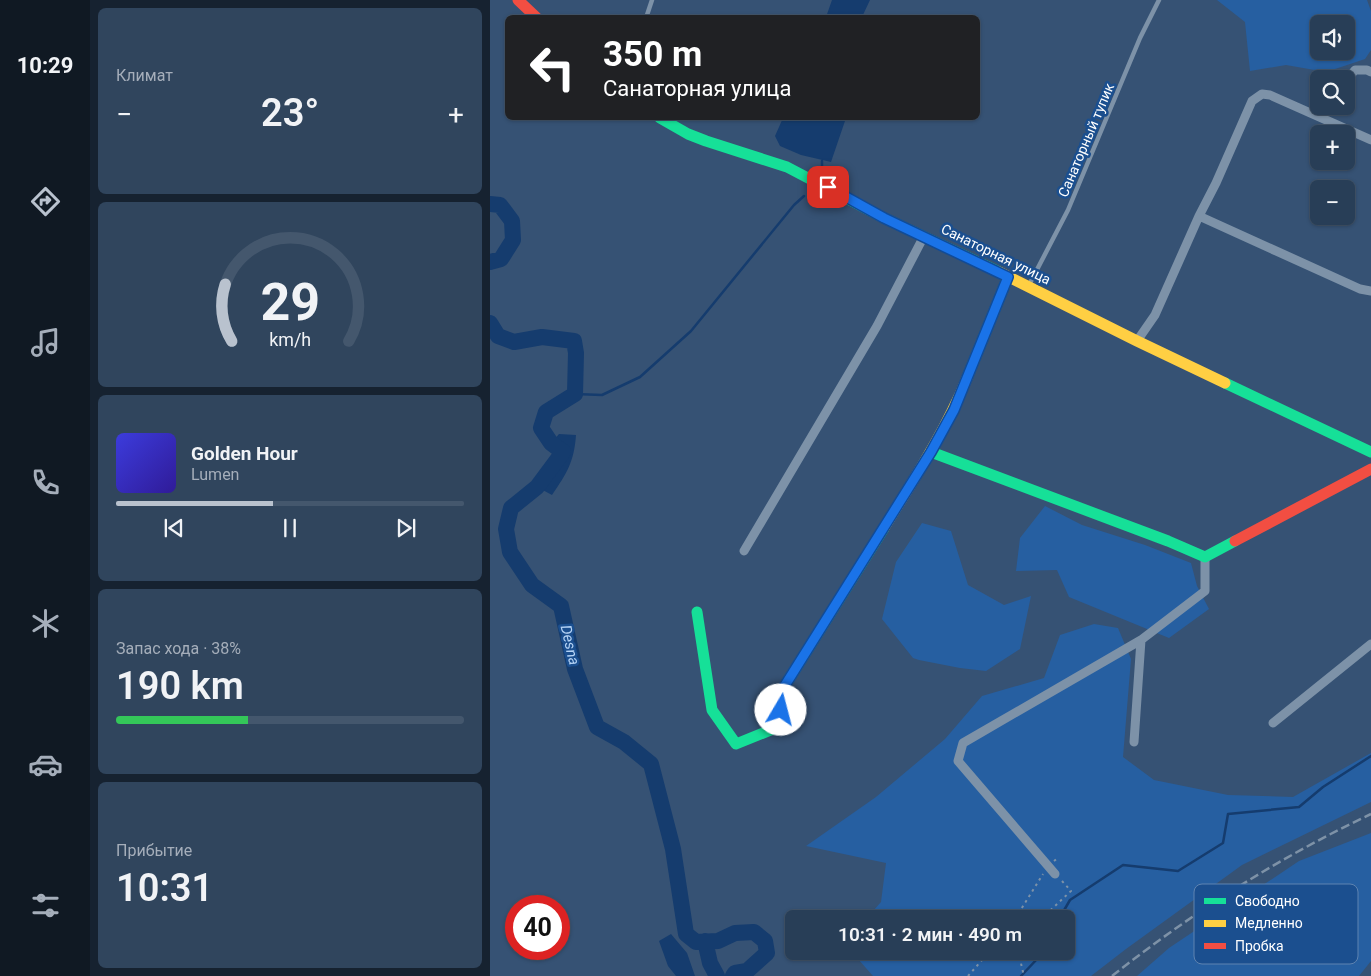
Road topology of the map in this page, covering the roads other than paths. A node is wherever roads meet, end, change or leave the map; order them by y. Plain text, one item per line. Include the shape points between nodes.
1 (518, 0) edge
2 (652, 0) edge
3 (1159, 0) edge
4 (534, 15) edge
5 (647, 15) edge
6 (1355, 70) edge
7 (1371, 72) edge
8 (1324, 115) edge
9 (1322, 118) junction
10 (664, 120) edge
11 (1371, 140) edge
12 (1199, 216) junction
13 (924, 236) junction
14 (1008, 277) junction
15 (1029, 286) junction
16 (1371, 291) edge
17 (1137, 341) junction
18 (931, 452) junction
19 (1371, 452) edge
20 (1371, 469) edge
21 (744, 551) dead end
22 (1205, 557) junction
23 (697, 612) dead end
24 (1141, 640) junction
25 (1371, 644) edge
26 (1273, 723) dead end
27 (1134, 742) dead end
28 (1055, 874) road end

1 - 4 street
2 - 5 lane
3 - 15 lane, Санаторный тупик via 1068,210
6 - 7 street
8 - 9 street
9 - 11 street
9 - 12 street via 1270,95 1262,94 1252,101
10 - 13 street, Санаторная улица via 697,138 787,167
12 - 16 street via 1360,289
12 - 17 street via 1156,315
13 - 14 street, Санаторная улица
13 - 21 street via 876,326
14 - 15 street, Санаторная улица
14 - 18 street via 954,410
15 - 17 street, Санаторная улица
17 - 19 street, Санаторная улица
18 - 22 street
18 - 23 street via 779,695 782,725 736,744 712,710
20 - 22 street
22 - 24 street via 1205,591
24 - 27 street
24 - 28 street via 963,743 958,762
25 - 26 street

